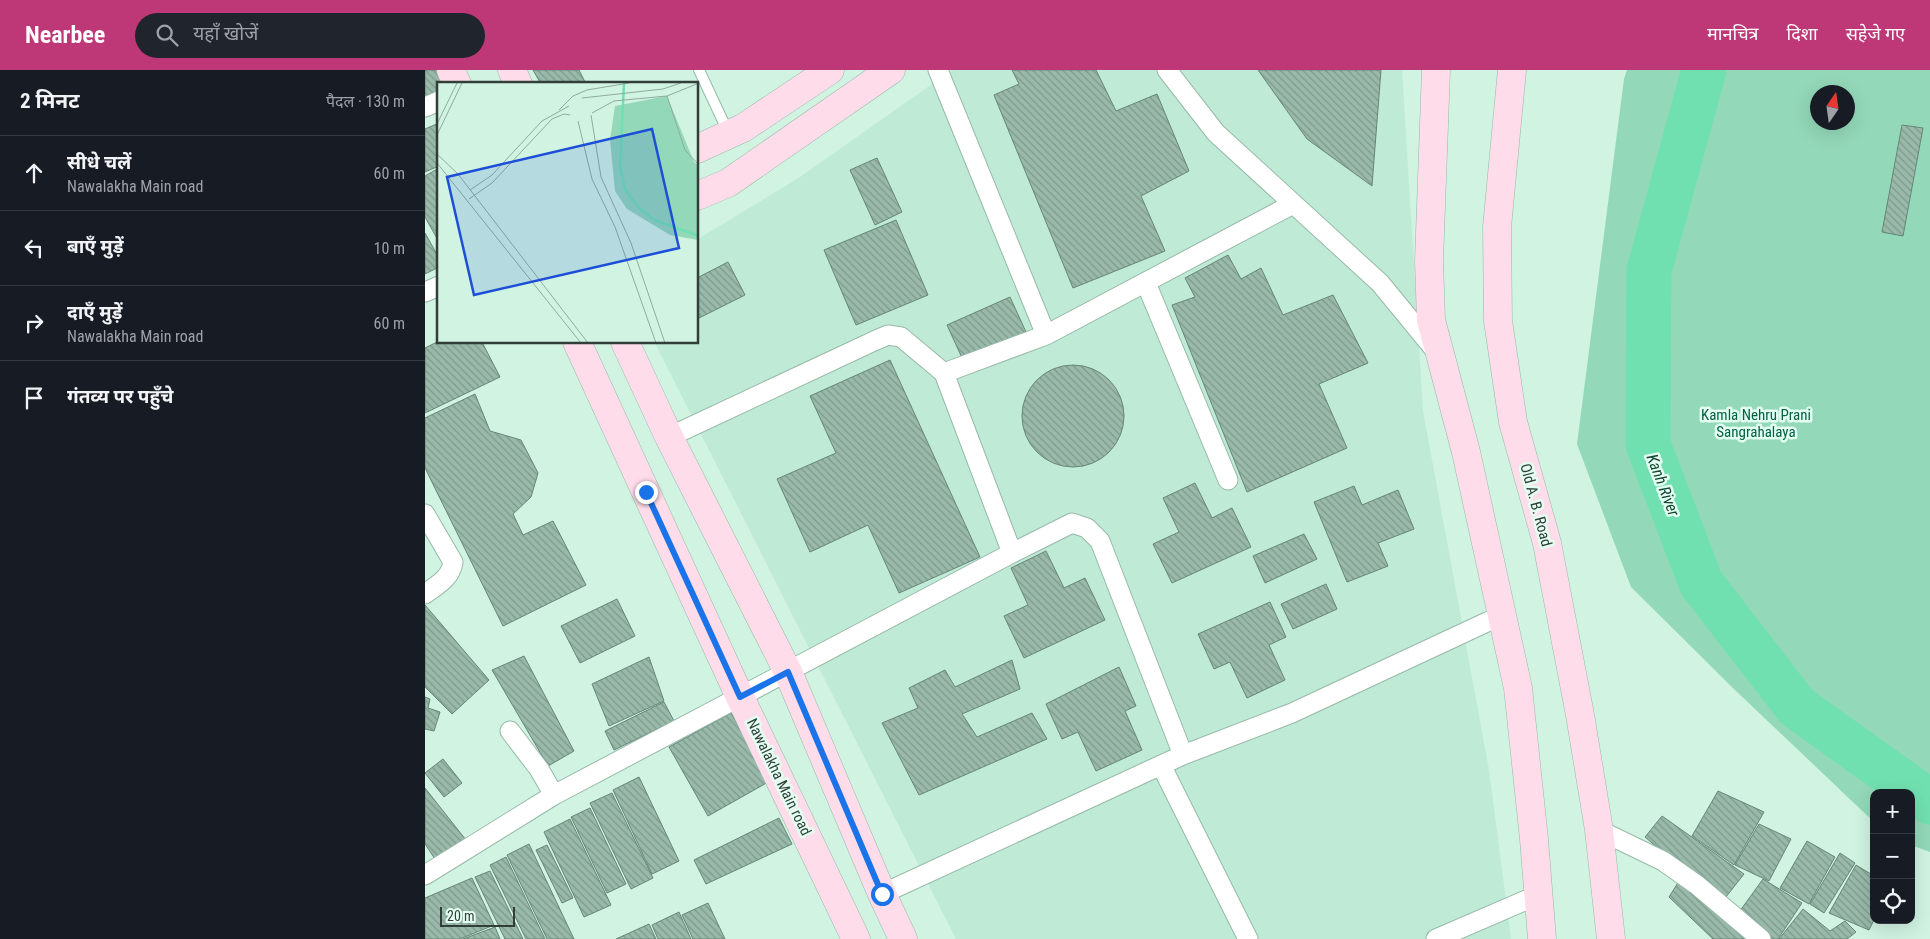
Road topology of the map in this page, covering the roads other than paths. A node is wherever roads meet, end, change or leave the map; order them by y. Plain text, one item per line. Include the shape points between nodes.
1 (451, 70) edge
2 (512, 70) edge
3 (699, 70) edge
4 (830, 70) edge
5 (891, 70) edge
6 (938, 70) edge
7 (1167, 70) edge
8 (1436, 70) edge
9 (1513, 70) edge
10 (456, 82) edge
11 (517, 82) edge
12 (437, 102) edge
13 (425, 107) edge
14 (729, 135) junction
15 (699, 148) edge
16 (699, 195) edge
17 (1293, 204) junction
18 (1146, 283) junction
19 (437, 287) edge
20 (425, 292) edge
21 (1046, 335) junction
22 (578, 344) edge
23 (626, 344) edge
24 (1441, 358) junction
25 (943, 373) junction
26 (669, 436) junction
27 (1228, 480) dead end
28 (425, 514) edge
29 (1012, 553) junction
30 (425, 594) edge
31 (1502, 615) junction
32 (788, 672) junction
33 (740, 697) junction
34 (510, 731) dead end
35 (1183, 755) junction
36 (1161, 765) junction
37 (554, 795) junction
38 (1599, 830) junction
39 (425, 875) edge
40 (882, 894) junction
41 (1538, 895) junction
42 (856, 939) edge
43 (903, 939) edge
44 (1248, 939) edge
45 (1436, 939) edge
46 (1542, 939) edge
47 (1611, 939) edge
48 (1761, 939) edge

1 - 10 main road
2 - 11 main road
3 - 14 lane
4 - 14 main road
5 - 16 main road via 728,183
6 - 21 street
7 - 17 street via 1216,133
8 - 24 main road via 1429,261 1431,320
9 - 38 main road, Old A. B. Road via 1497,228 1498,322 1513,422 1547,543
12 - 13 street
14 - 15 main road
17 - 18 street
17 - 24 street via 1380,283
18 - 21 street
18 - 27 street
19 - 20 street
21 - 25 street
22 - 33 main road, Nawalakha Main road
23 - 26 main road
24 - 31 main road via 1466,452
25 - 26 street via 901,337 888,335
25 - 29 street
26 - 32 main road
28 - 30 street via 453,562 453,570 447,577
29 - 32 street
29 - 35 street via 1071,523 1087,528 1100,541
31 - 35 street via 1292,713
31 - 41 main road via 1518,688
32 - 33 street
32 - 40 main road
33 - 37 street
33 - 42 main road, Nawalakha Main road
34 - 37 street
35 - 36 street
36 - 40 street
36 - 44 street
37 - 39 street
38 - 47 main road, Old A. B. Road
38 - 48 street via 1663,861
40 - 43 main road
41 - 45 street
41 - 46 main road

